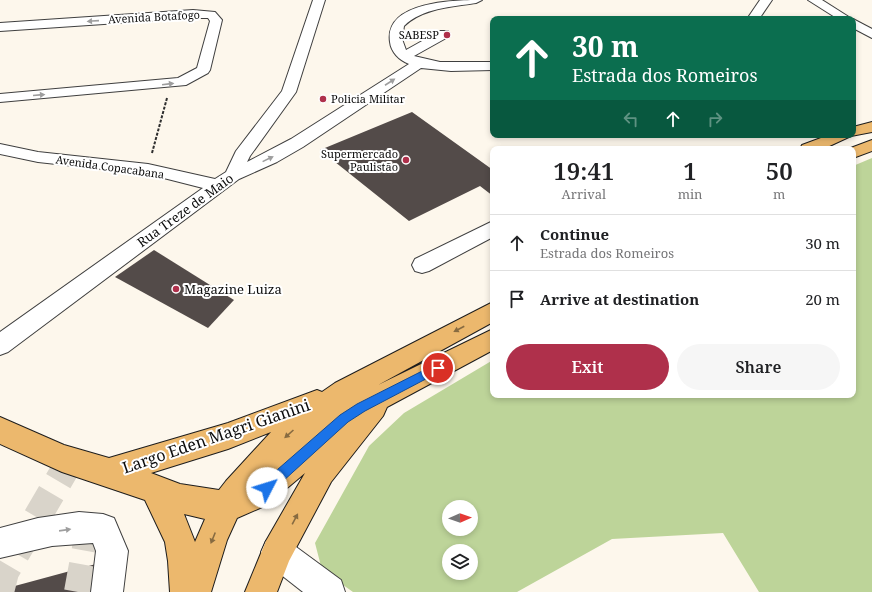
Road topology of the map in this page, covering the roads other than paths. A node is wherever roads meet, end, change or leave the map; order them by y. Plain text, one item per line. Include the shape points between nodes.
1 (319, 0) edge
2 (476, 0) edge
3 (766, 0) edge
4 (814, 0) edge
5 (755, 16) edge
6 (841, 16) edge
7 (856, 25) edge
8 (0, 27) edge
9 (444, 34) dead end
10 (872, 34) edge
11 (404, 56) junction
12 (419, 63) junction
13 (490, 66) edge
14 (0, 98) edge
15 (872, 127) edge
16 (856, 131) edge
17 (836, 138) edge
18 (872, 145) edge
19 (816, 146) edge
20 (0, 149) edge
21 (856, 152) edge
22 (226, 181) junction
23 (490, 230) edge
24 (422, 265) dead end
25 (490, 313) edge
26 (490, 341) edge
27 (0, 345) edge
28 (344, 391) junction
29 (382, 397) junction
30 (0, 430) edge
31 (110, 472) junction
32 (154, 488) junction
33 (227, 505) junction
34 (0, 542) edge
35 (277, 552) junction
36 (107, 592) edge
37 (186, 592) edge
38 (195, 592) edge
39 (261, 592) edge
40 (328, 592) edge

1 - 22 street via 289,92
2 - 11 street via 431,8 406,18 399,24 396,32 396,43
3 - 5 street
4 - 6 street
7 - 10 street
14 -> 8 street, Avenida Botafogo via 181,82 203,70 216,20 211,16 194,14
9 - 11 street
11 - 12 street
12 - 13 street
22 -> 12 street, Rua Treze de Maio via 296,143
15 - 16 main road
17 - 19 main road
18 - 21 main road
20 - 22 street, Avenida Copacabana via 38,157 148,169
22 - 27 street, Rua Treze de Maio
23 - 24 street
25 -> 28 main road
26 - 29 main road, Largo Eden Magri Gianini
28 - 31 main road, Largo Eden Magri Gianini via 228,436
28 -> 33 main road via 277,445
29 - 33 main road, Largo Eden Magri Gianini via 344,419 257,495
35 -> 29 main road via 321,472
30 - 31 main road, Largo Eden Magri Gianini via 62,458
31 - 32 main road, Largo Eden Magri Gianini
32 - 33 main road, Largo Eden Magri Gianini via 194,503
32 - 37 main road via 180,543
33 -> 38 main road via 212,538
34 -> 36 street via 90,526 103,530 112,551
35 - 39 main road
35 - 40 street

